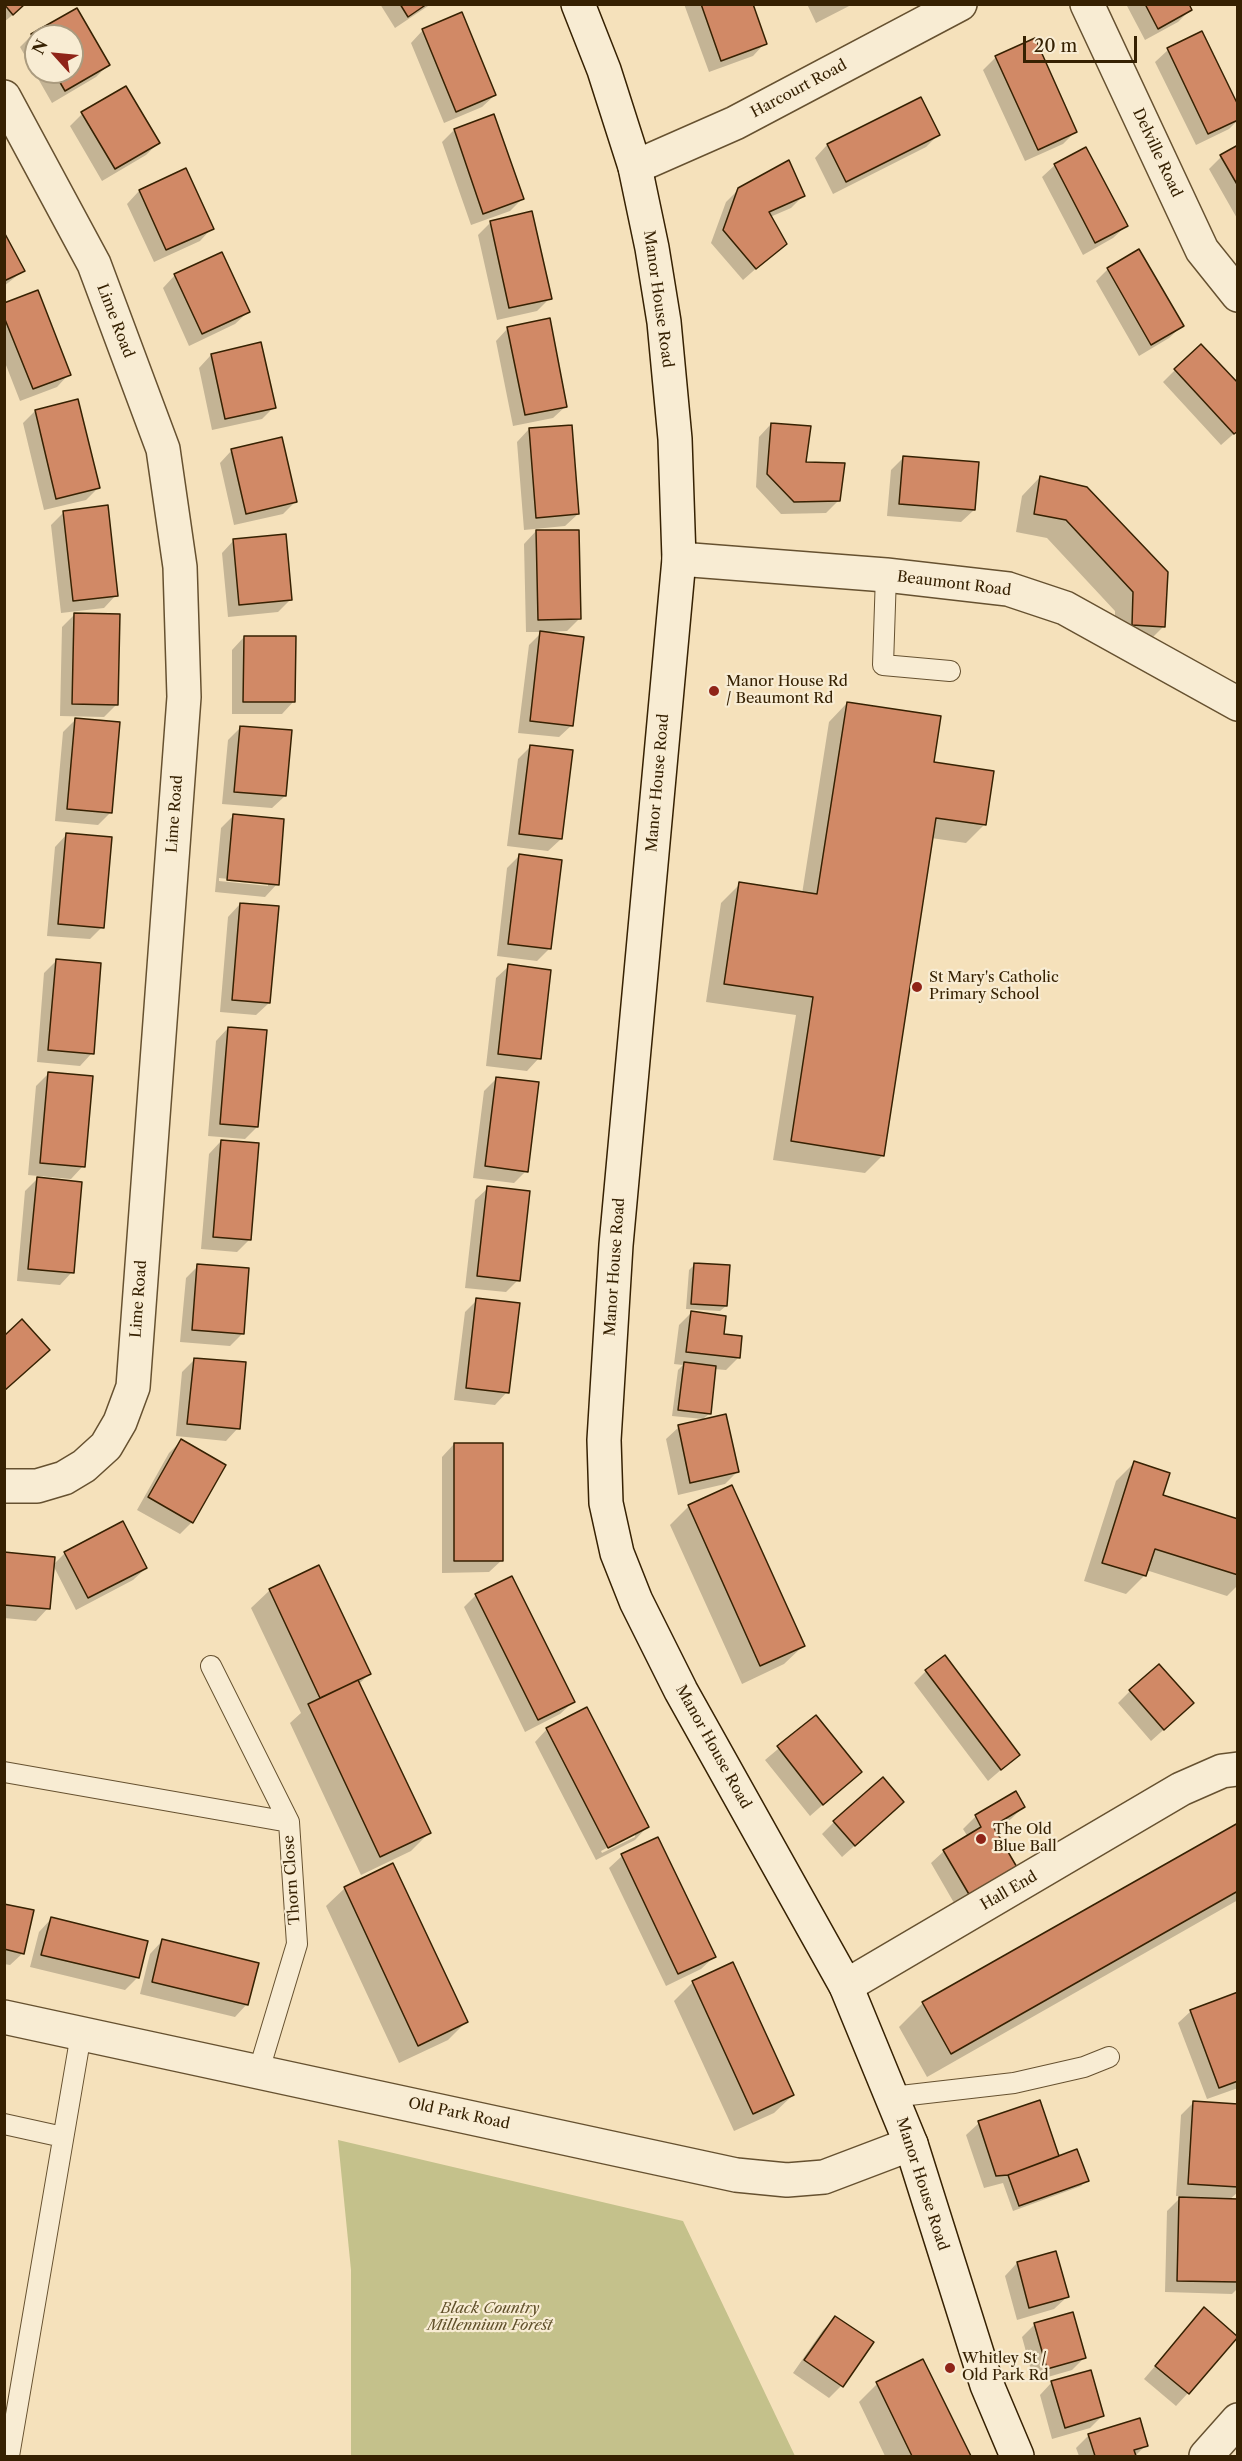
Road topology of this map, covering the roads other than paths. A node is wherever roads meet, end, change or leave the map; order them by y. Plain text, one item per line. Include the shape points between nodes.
1 (578, 4) edge
2 (960, 4) edge
3 (1088, 4) edge
4 (4, 97) edge
5 (635, 167) junction
6 (1238, 295) edge
7 (679, 560) junction
8 (886, 575) junction
9 (950, 671) dead end
10 (1238, 704) edge
11 (4, 1486) edge
12 (211, 1665) dead end
13 (1238, 1769) edge
14 (4, 1772) edge
15 (289, 1822) junction
16 (846, 1986) junction
17 (4, 2016) edge
18 (81, 2034) junction
19 (1109, 2057) dead end
20 (259, 2070) junction
21 (892, 2097) junction
22 (4, 2124) edge
23 (63, 2137) junction
24 (911, 2144) junction
25 (1238, 2421) edge
26 (1211, 2455) edge
27 (9, 2457) edge
28 (1017, 2457) edge

1 - 5 street, Manor House Road via 604,69
2 - 5 street, Harcourt Road via 735,123
3 - 6 street, Delville Road via 1202,250
4 - 11 street, Lime Road via 94,264 163,449 180,567 184,697 133,1387 106,1446 84,1466 64,1478 37,1486
5 - 7 street, Manor House Road via 664,322 675,439
7 - 8 street, Beaumont Road
7 - 16 street, Manor House Road via 616,1245 604,1440 606,1503 617,1553 636,1601 681,1691
8 - 9 lane via 883,665
8 - 10 street, Beaumont Road via 1008,589 1065,608
12 - 15 lane, Thorn Close
13 - 16 street, Hall End via 1181,1790
14 - 15 lane
15 - 20 lane, Thorn Close via 297,1944
16 - 21 street, Manor House Road
17 - 18 street, Old Park Road
18 - 20 street, Old Park Road
18 - 23 lane
19 - 21 lane via 1084,2067 1014,2083
20 - 24 street, Old Park Road via 736,2175 787,2180 825,2177
21 - 24 street, Manor House Road
22 - 23 lane
23 - 27 lane
24 - 28 street, Manor House Road via 987,2385
25 - 26 street

